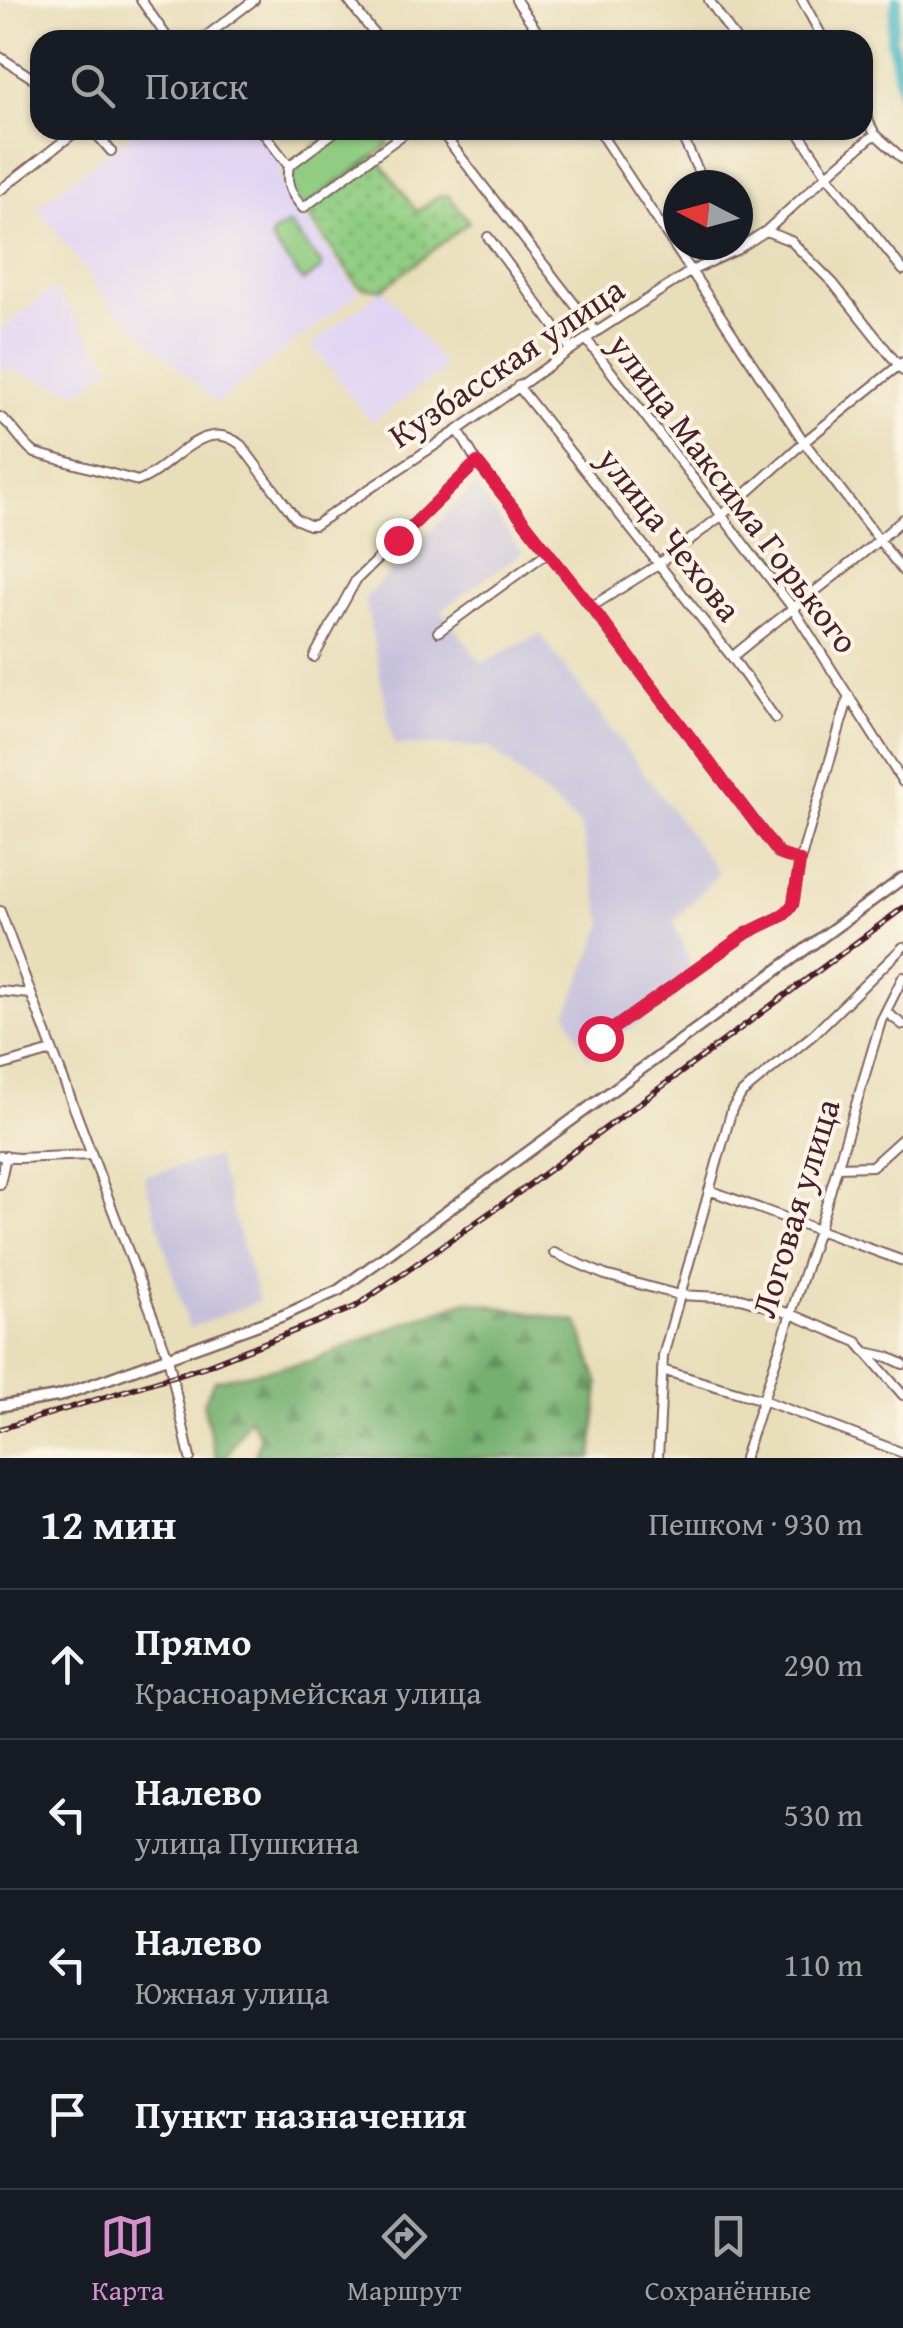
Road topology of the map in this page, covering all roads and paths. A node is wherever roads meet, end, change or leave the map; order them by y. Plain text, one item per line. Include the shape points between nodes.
1 (141, 0) edge
2 (254, 0) edge
3 (348, 0) edge
4 (516, 0) edge
5 (709, 0) edge
6 (802, 0) edge
7 (162, 30) edge
8 (214, 30) edge
9 (371, 30) edge
10 (533, 30) edge
11 (729, 30) edge
12 (818, 30) edge
13 (0, 57) edge
14 (30, 77) edge
15 (873, 129) edge
16 (876, 134) junction
17 (873, 137) edge
18 (65, 140) edge
19 (102, 140) edge
20 (269, 140) edge
21 (324, 140) edge
22 (395, 140) edge
23 (448, 140) edge
24 (605, 140) edge
25 (683, 140) edge
26 (804, 140) edge
27 (869, 140) edge
28 (111, 151) dead end
29 (903, 159) edge
30 (290, 166) junction
31 (698, 170) edge
32 (827, 175) junction
33 (0, 190) edge
34 (766, 231) junction
35 (488, 236) dead end
36 (753, 238) edge
37 (711, 260) edge
38 (903, 270) edge
39 (691, 271) junction
40 (596, 332) junction
41 (586, 339) junction
42 (571, 349) junction
43 (902, 366) edge
44 (518, 386) junction
45 (0, 417) edge
46 (458, 430) junction
47 (804, 442) junction
48 (477, 462) junction
49 (721, 516) junction
50 (903, 518) edge
51 (879, 541) junction
52 (548, 552) junction
53 (659, 564) junction
54 (903, 571) edge
55 (591, 606) junction
56 (792, 608) junction
57 (438, 632) dead end
58 (314, 657) dead end
59 (732, 657) junction
60 (849, 696) junction
61 (775, 718) dead end
62 (903, 782) edge
63 (800, 861) junction
64 (903, 878) edge
65 (0, 912) edge
66 (903, 946) edge
67 (903, 978) edge
68 (0, 991) edge
69 (31, 994) junction
70 (886, 1012) junction
71 (903, 1025) edge
72 (600, 1038) dead end
73 (52, 1051) junction
74 (0, 1066) edge
75 (903, 1138) edge
76 (92, 1155) junction
77 (3, 1156) edge
78 (837, 1167) junction
79 (0, 1184) edge
80 (709, 1190) junction
81 (818, 1231) junction
82 (554, 1253) dead end
83 (903, 1260) edge
84 (679, 1295) junction
85 (791, 1314) junction
86 (866, 1352) junction
87 (168, 1357) junction
88 (903, 1364) edge
89 (662, 1370) junction
90 (903, 1395) edge
91 (764, 1400) junction
92 (0, 1406) edge
93 (903, 1453) edge
94 (190, 1458) edge
95 (658, 1458) edge
96 (744, 1458) edge

1 - 7 street
2 - 8 street
3 - 9 street
4 - 10 street
5 - 11 street
6 - 12 street
13 - 14 street
15 - 16 street
16 - 17 street, Кузбасская улица
16 - 29 street
18 - 33 street
19 - 28 street
20 - 30 street
21 - 30 street
22 - 30 street via 303,208 290,192
23 - 40 street
24 - 39 street
25 - 31 street
26 - 32 street
27 - 32 street, Кузбасская улица
32 - 34 street, Кузбасская улица
32 - 38 street
34 - 36 street, Кузбасская улица
34 - 43 street via 791,241 834,283
35 - 42 street
37 - 39 street, Кузбасская улица
39 - 40 street, Кузбасская улица
39 - 47 street
40 - 41 street, Кузбасская улица
41 - 42 street, Кузбасская улица
41 - 49 street, улица Максима Горького
42 - 44 street, Кузбасская улица
43 - 47 street
44 - 46 street, Кузбасская улица
44 - 53 street, улица Чехова
45 - 46 street, Кузбасская улица via 34,454 138,481 192,444 229,436 296,519 309,525
46 - 48 street
47 - 49 street
47 - 51 street
48 - 52 street
48 - 58 street via 356,580
49 - 53 street
49 - 56 street, улица Максима Горького
50 - 51 street
51 - 54 street
51 - 56 street
52 - 55 street
52 - 57 street
53 - 55 street
53 - 59 street, улица Чехова
55 - 63 street via 779,854
56 - 59 street
56 - 60 street, улица Максима Горького
59 - 61 street, улица Чехова
60 - 62 street, улица Максима Горького
60 - 63 street
63 - 72 street via 793,904 784,915 747,933
64 - 87 street via 339,1290
65 - 69 street
66 - 80 street via 742,1094
67 - 70 street, Логовая улица
68 - 69 street
69 - 73 street
70 - 71 street
70 - 78 street, Логовая улица
73 - 74 street
73 - 76 street
75 - 78 street via 872,1166
76 - 77 street
76 - 87 street
77 - 79 street
78 - 81 street, Логовая улица
80 - 81 street
80 - 84 street
81 - 83 street
81 - 85 street, Логовая улица
82 - 84 street
84 - 85 street via 741,1298
84 - 89 street
85 - 86 street
85 - 91 street, Логовая улица
86 - 88 street
86 - 90 street
87 - 92 street via 60,1396
87 - 94 street
89 - 91 street
89 - 95 street
91 - 93 street
91 - 96 street, Логовая улица

